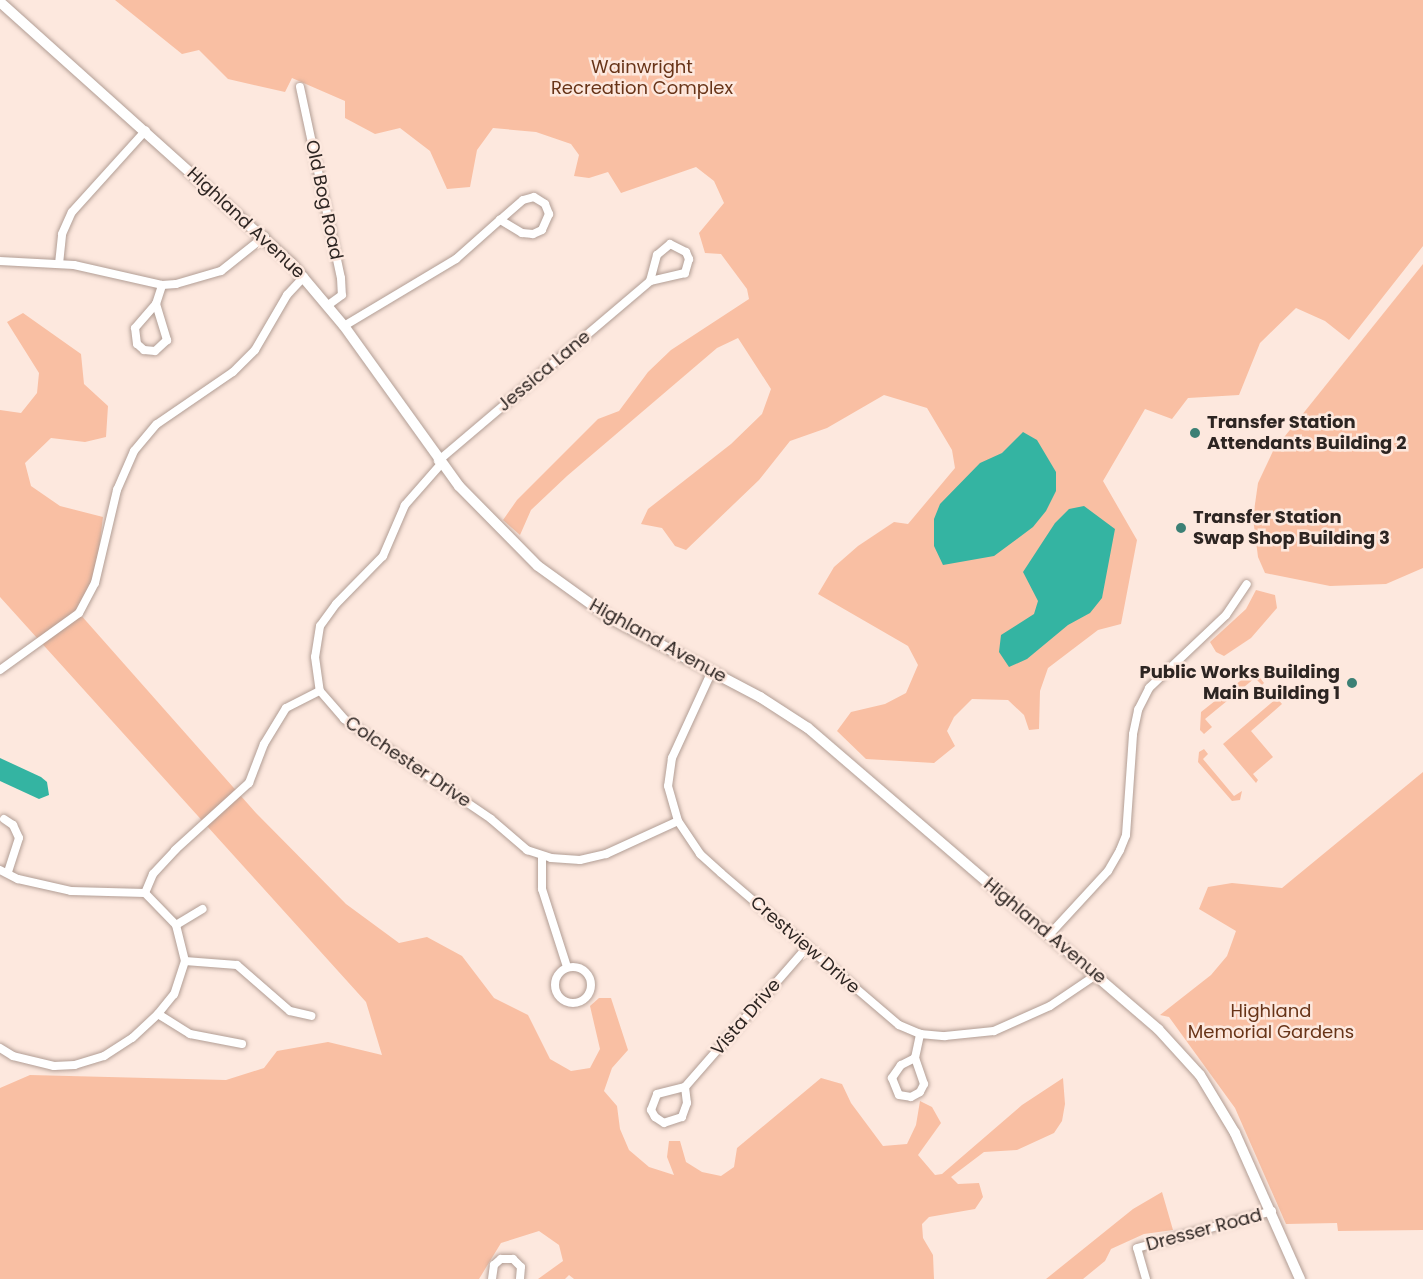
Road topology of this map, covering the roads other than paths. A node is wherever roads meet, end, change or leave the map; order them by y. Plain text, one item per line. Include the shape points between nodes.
1 (0, 2) edge
2 (300, 87) dead end
3 (146, 130) junction
4 (500, 220) junction
5 (265, 236) junction
6 (0, 261) edge
7 (59, 264) junction
8 (304, 277) junction
9 (650, 281) junction
10 (162, 285) junction
11 (156, 304) junction
12 (328, 305) junction
13 (344, 326) junction
14 (440, 462) junction
15 (1247, 584) dead end
16 (0, 670) edge
17 (712, 671) junction
18 (320, 691) junction
19 (4, 819) dead end
20 (678, 821) junction
21 (542, 856) junction
22 (4, 871) edge
23 (145, 893) junction
24 (203, 909) dead end
25 (176, 925) junction
26 (1050, 934) junction
27 (807, 947) junction
28 (185, 961) junction
29 (567, 967) junction
30 (1096, 975) junction
31 (158, 1014) junction
32 (311, 1016) dead end
33 (920, 1034) junction
34 (242, 1044) dead end
35 (0, 1048) edge
36 (915, 1058) junction
37 (685, 1087) junction
38 (1272, 1211) junction
39 (492, 1279) edge
40 (520, 1279) edge
41 (1146, 1279) edge
42 (1300, 1279) edge

1 - 3 street, Highland Avenue
2 - 12 street, Old Bog Road via 341,278 342,295
3 - 5 street, Highland Avenue
3 - 7 street via 72,212 62,234
4 - 4 street via 533,234 542,230 549,214 545,204 534,197 523,200
4 - 13 street via 439,270
5 - 8 street, Highland Avenue
5 - 10 street via 213,275
6 - 7 street
7 - 10 street
8 - 12 street, Highland Avenue
8 - 16 street via 286,295 248,358 157,424 134,451 117,490 95,583 79,613
9 - 9 street, Jessica Lane via 685,273 689,259 686,252 670,244 662,249 651,269
9 - 14 street, Jessica Lane
10 - 11 street
11 - 11 street via 135,328 137,344 144,350 155,351 167,340
12 - 13 street, Highland Avenue
13 - 14 street, Highland Avenue
14 - 17 street, Highland Avenue via 496,527 561,584 610,618
14 - 18 street, Jessica Lane via 405,505 384,556 336,604 320,626 315,657
15 - 26 street via 1227,615 1149,688 1138,710 1133,734 1126,835 1120,850 1108,871
17 - 20 street, Crestview Drive via 672,758 668,786
17 - 26 street, Highland Avenue via 808,728
18 - 21 street, Colchester Drive via 344,719 491,819 527,850
18 - 23 street via 286,708 264,744 249,783 175,850 153,874
19 - 22 street via 13,825 19,838
20 - 21 street, Colchester Drive via 593,857 580,860
20 - 27 street, Crestview Drive via 700,854
21 - 29 street via 542,889
22 - 23 street via 18,879 71,891
23 - 25 street
24 - 25 street
25 - 28 street
26 - 30 street, Highland Avenue
27 - 33 street, Crestview Drive via 899,1025
27 - 37 street, Vista Drive
28 - 31 street via 174,993
28 - 32 street via 237,964 290,1011
29 - 29 street via 558,974 555,991 568,1002 579,1002 591,988 589,976 580,968
30 - 33 street, Crestview Drive via 1050,1006 1003,1028 965,1036
30 - 38 street, Highland Avenue via 1158,1029 1200,1075 1239,1139
31 - 34 street via 190,1034
31 - 35 street via 104,1056 75,1065 54,1066 13,1056
33 - 36 street
36 - 36 street via 924,1084 911,1097 899,1095 892,1078 902,1065
37 - 37 street via 657,1095 651,1110 655,1117 664,1123 682,1117 687,1103
38 - 41 street, Dresser Road via 1137,1248
38 - 42 street, Highland Avenue
39 - 40 street via 494,1265 501,1259 513,1259 520,1268

